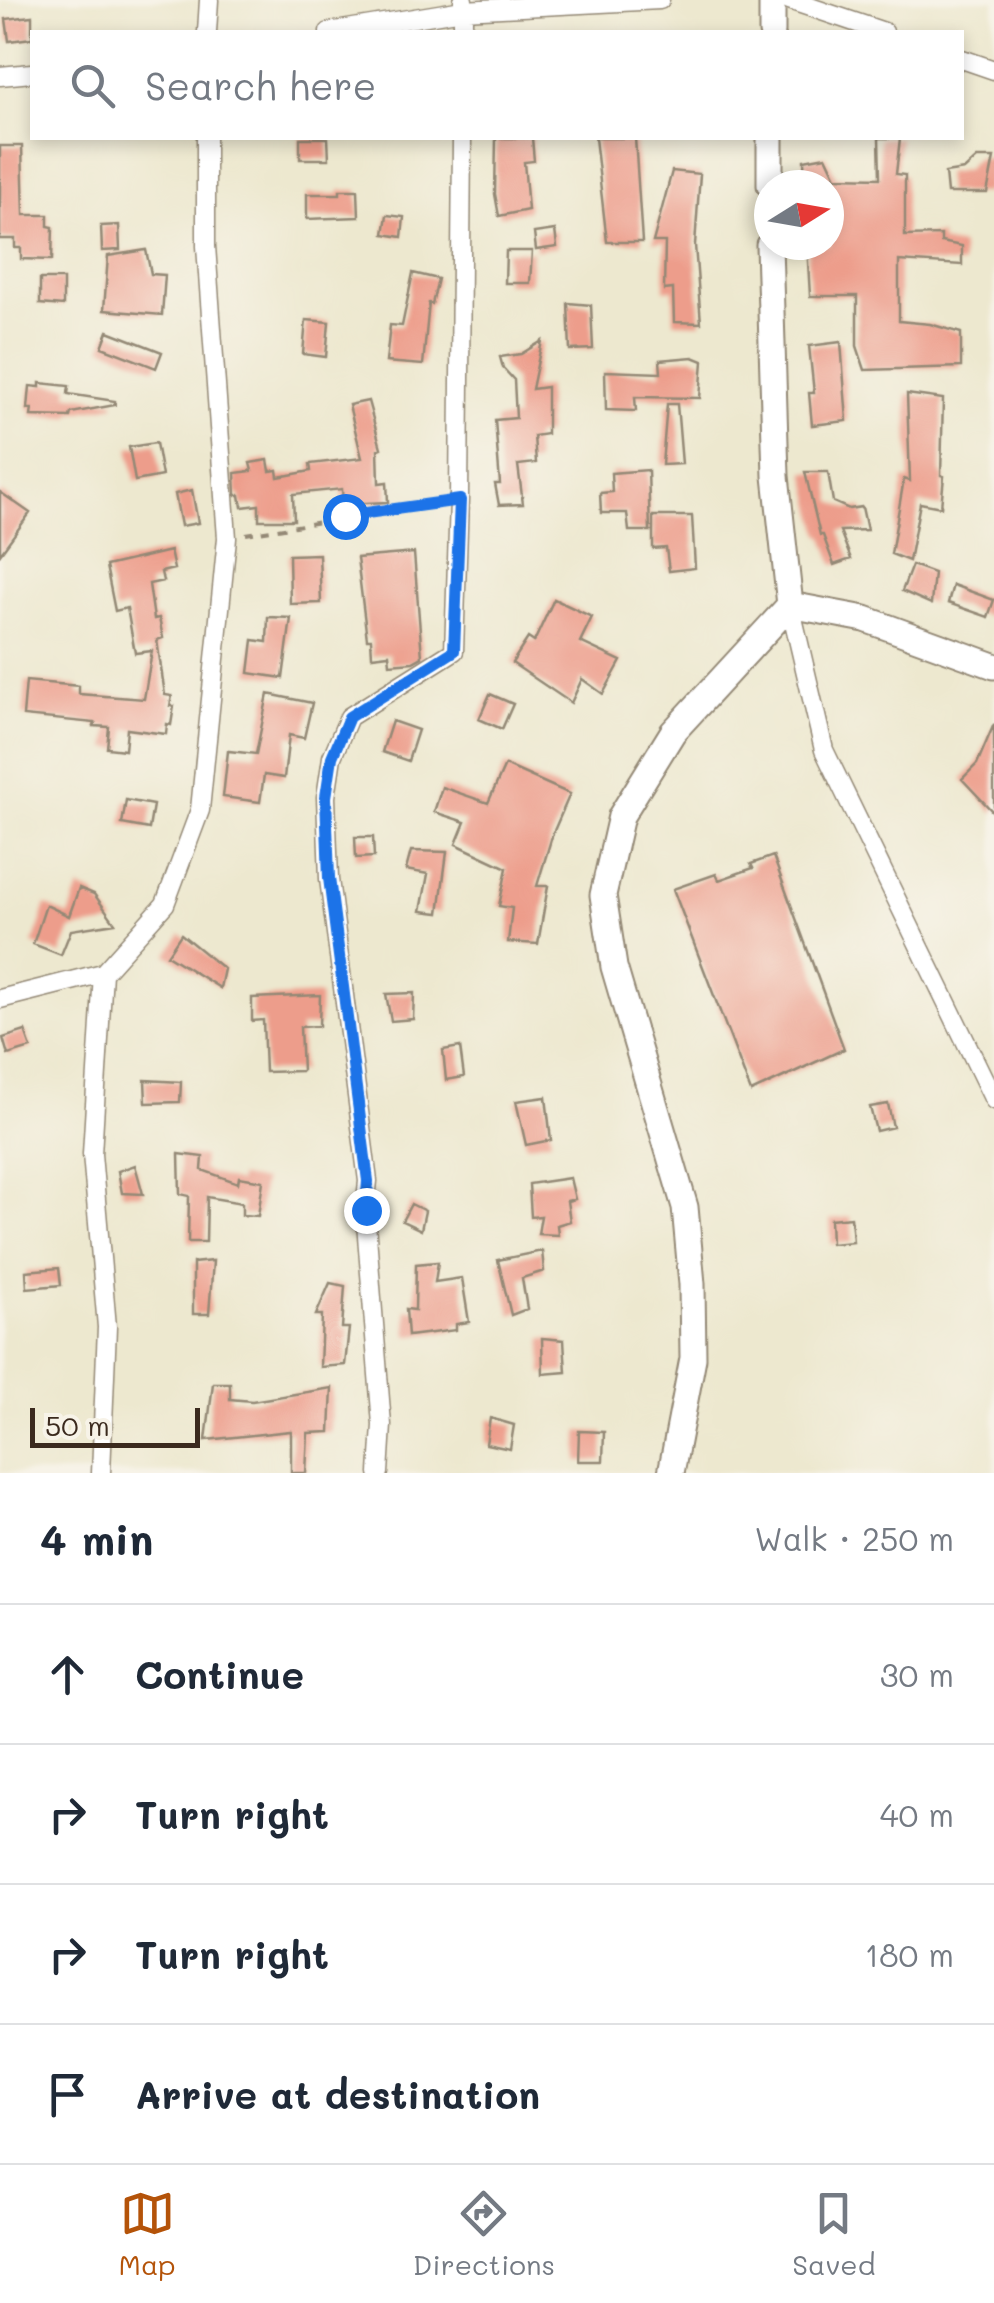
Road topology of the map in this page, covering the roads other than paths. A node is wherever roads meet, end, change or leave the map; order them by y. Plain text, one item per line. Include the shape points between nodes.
1 (209, 0) edge
2 (660, 0) edge
3 (772, 0) edge
4 (789, 0) edge
5 (463, 5) edge
6 (207, 30) edge
7 (339, 30) edge
8 (772, 30) edge
9 (878, 30) edge
10 (964, 60) edge
11 (994, 70) edge
12 (30, 73) edge
13 (0, 76) edge
14 (206, 140) edge
15 (462, 140) edge
16 (770, 140) edge
17 (770, 170) edge
18 (769, 260) edge
19 (790, 605) junction
20 (994, 666) edge
21 (102, 973) junction
22 (0, 999) edge
23 (994, 1100) edge
24 (101, 1473) edge
25 (379, 1473) edge
26 (671, 1473) edge

1 - 6 street
2 - 5 street
3 - 8 street
4 - 9 street
5 - 7 street
10 - 11 street
12 - 13 street
14 - 21 street via 206,246 227,538 200,810 165,904
15 - 25 street via 454,651 349,717 332,757 326,797 329,878 368,1181
16 - 17 street
18 - 19 street via 776,476
19 - 20 street via 865,620
19 - 23 street via 824,750
19 - 26 street via 673,732 621,816 602,895 614,967 685,1207 693,1358
21 - 22 street
21 - 24 street via 92,1154 106,1327

